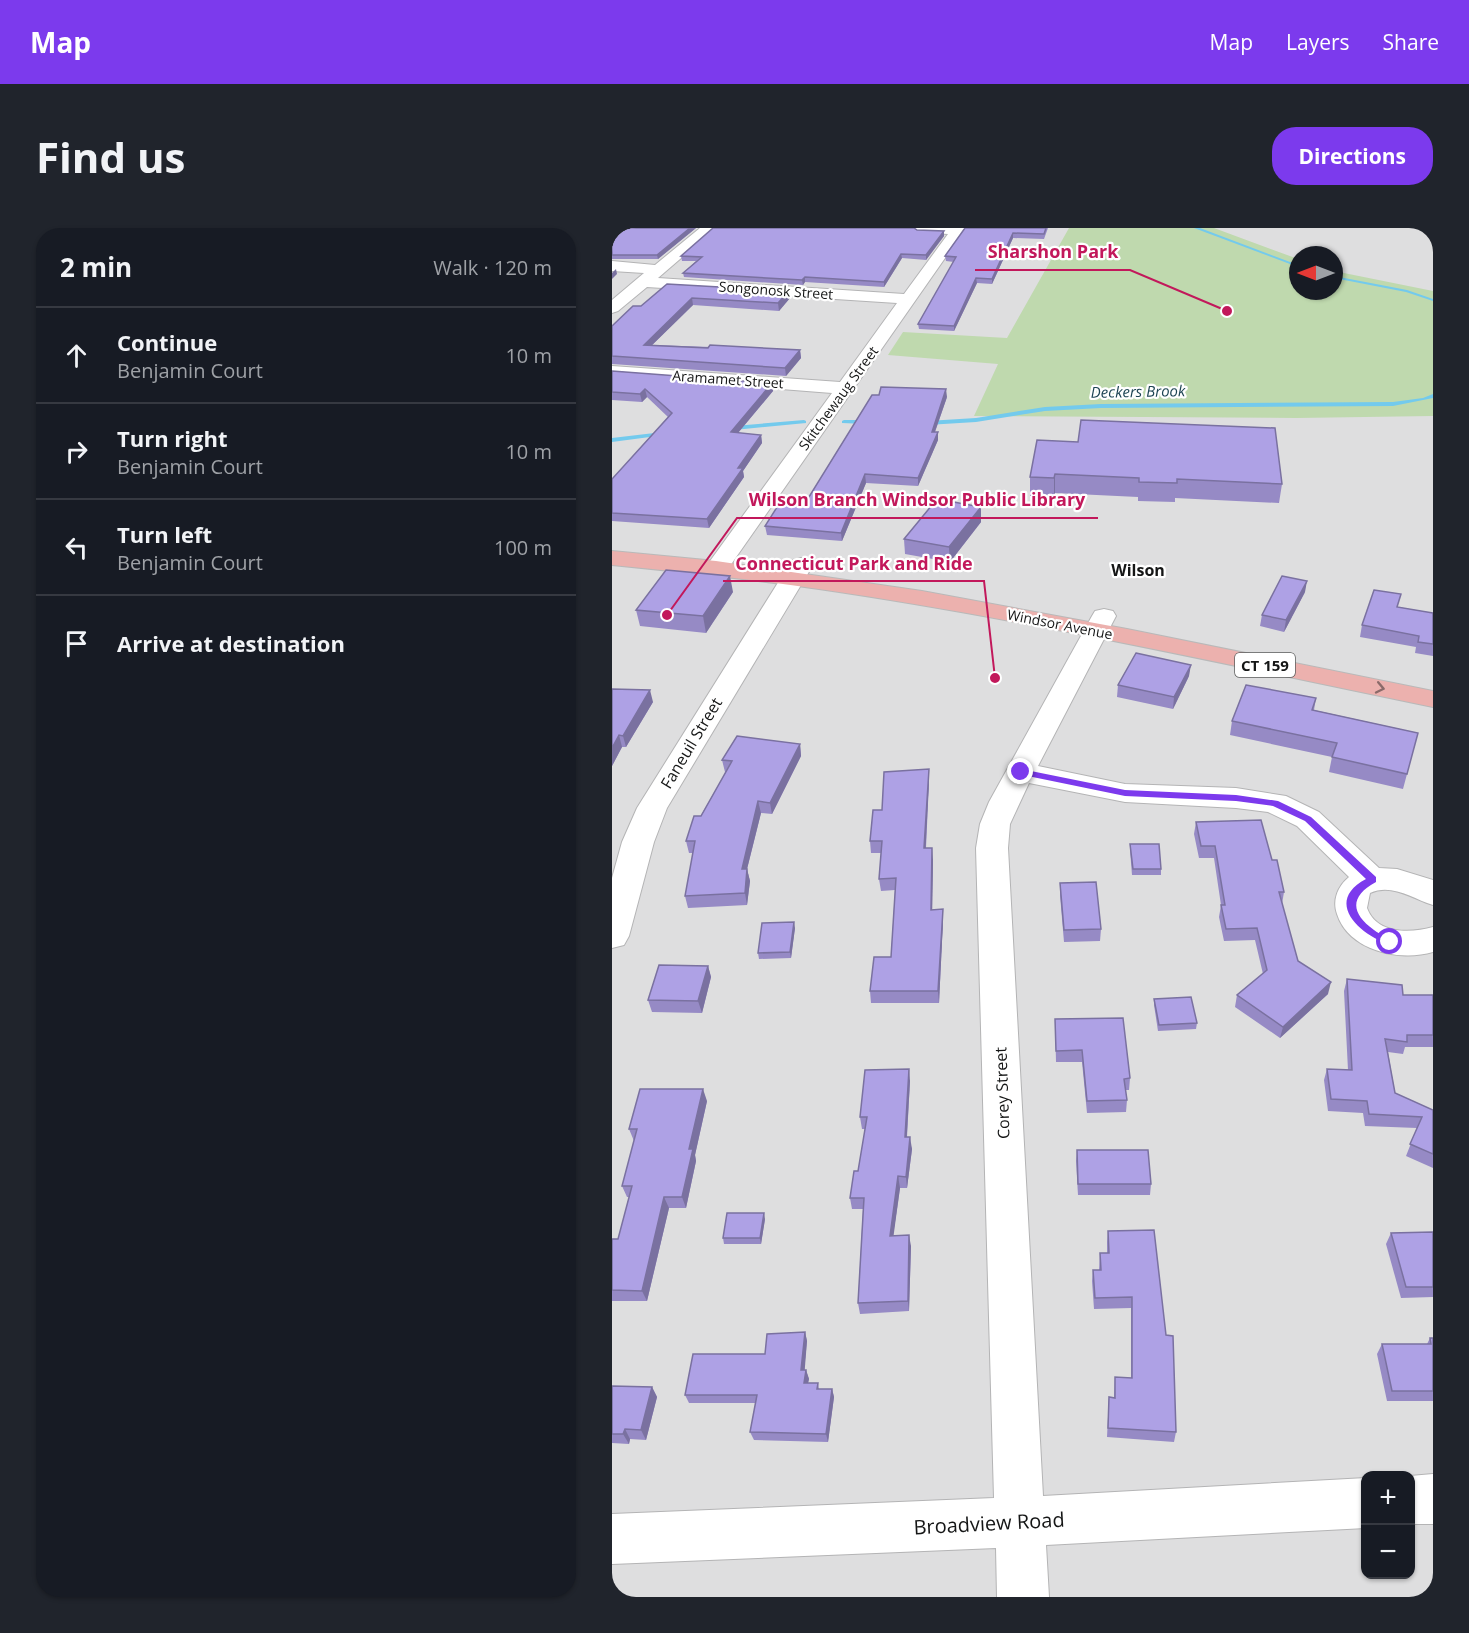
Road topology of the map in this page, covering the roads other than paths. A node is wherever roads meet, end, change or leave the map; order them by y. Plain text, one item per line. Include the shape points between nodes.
1 (709, 228) edge
2 (917, 228) edge
3 (958, 229) edge
4 (612, 266) edge
5 (658, 270) junction
6 (643, 282) junction
7 (908, 299) junction
8 (612, 308) edge
9 (612, 371) edge
10 (844, 388) junction
11 (612, 543) edge
12 (612, 558) edge
13 (722, 562) junction
14 (797, 571) junction
15 (1100, 623) junction
16 (1433, 681) edge
17 (1433, 699) edge
18 (1021, 772) junction
19 (1372, 880) junction
20 (1433, 894) edge
21 (612, 936) edge
22 (1433, 939) edge
23 (1433, 1499) edge
24 (1415, 1500) edge
25 (1361, 1503) edge
26 (1020, 1522) junction
27 (612, 1539) edge
28 (1023, 1597) edge

1 - 5 street
2 - 3 street
3 - 7 street, Skitchewaug Street
4 - 5 street
5 - 6 street
6 - 7 street, Songonosk Street
6 - 8 street
7 - 10 street, Skitchewaug Street
9 - 10 street, Aramamet Street
10 - 13 street, Skitchewaug Street
11 - 13 main road, Windsor Avenue / CT 159
12 - 13 main road, Windsor Avenue / CT 159
13 - 14 main road, Windsor Avenue / CT 159
14 - 15 main road, Windsor Avenue / CT 159
14 - 21 street, Faneuil Street via 652,808 638,842
15 - 16 main road, Windsor Avenue / CT 159
15 -> 17 main road, Windsor Avenue / CT 159
15 - 18 street, Corey Street
18 - 19 street via 1125,793 1275,803 1308,819
18 - 26 street, Corey Street via 995,824 992,848
19 - 20 street via 1408,880
19 - 22 street via 1359,887 1352,897 1351,910 1358,923 1390,942 1409,945
23 - 24 street
25 - 26 street, Broadview Road
26 - 27 street, Broadview Road
26 - 28 street, Corey Street

